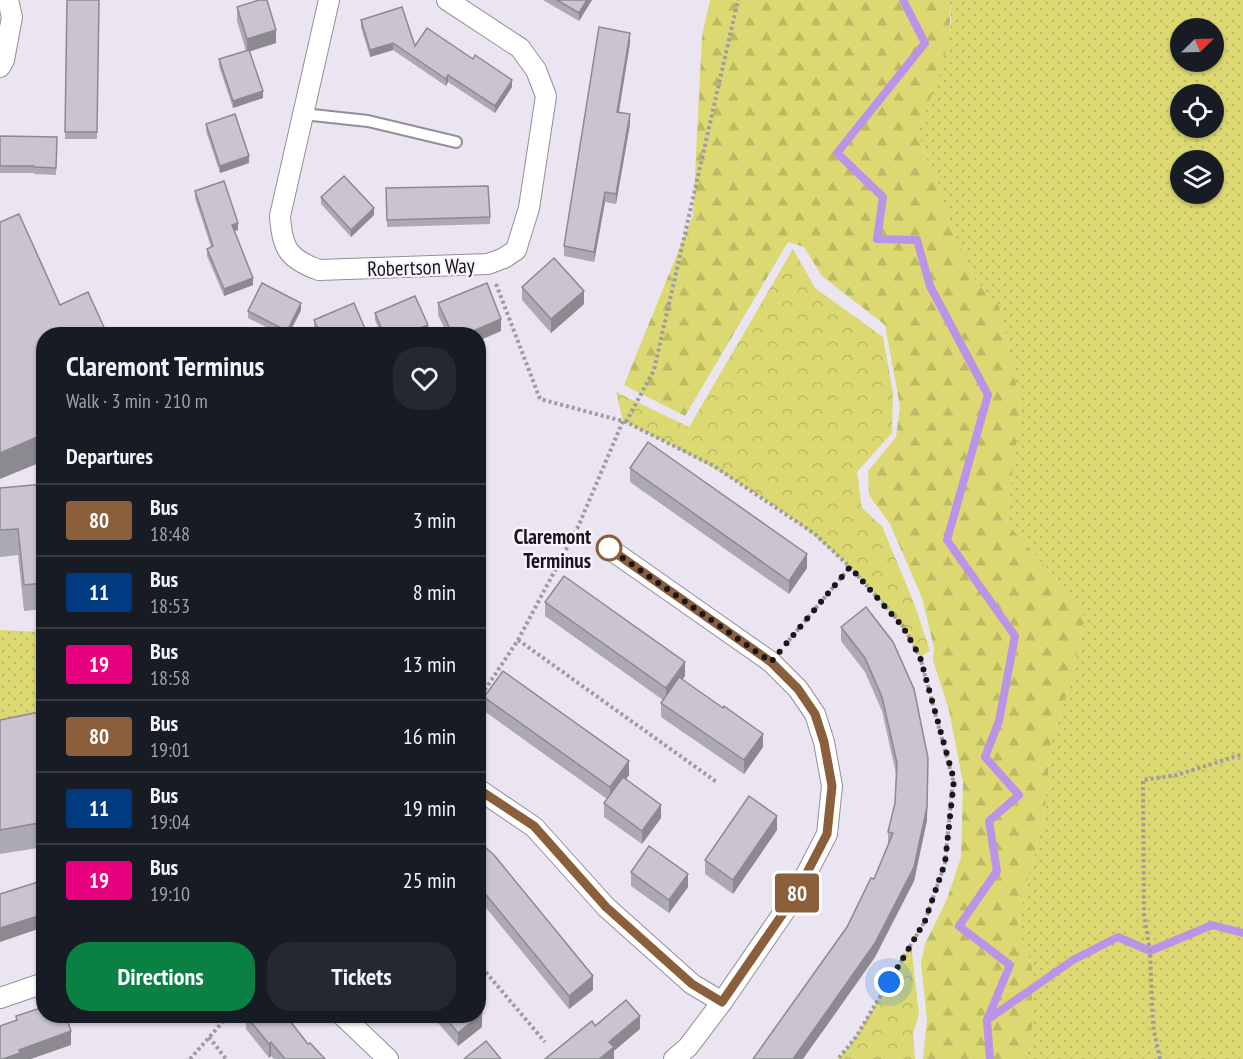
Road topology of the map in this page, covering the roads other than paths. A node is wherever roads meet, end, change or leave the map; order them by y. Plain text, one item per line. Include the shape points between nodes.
1 (8, 0) edge
2 (329, 0) edge
3 (447, 0) edge
4 (0, 67) edge
5 (303, 114) junction
6 (456, 142) dead end
7 (607, 547) dead end
8 (486, 794) edge
9 (36, 986) edge
10 (0, 998) edge
11 (722, 1002) junction
12 (350, 1023) edge
13 (388, 1059) edge
14 (674, 1059) edge

1 - 4 street via 12,17
2 - 5 street, Robertson Way
3 - 5 street, Robertson Way via 520,48 536,70 546,96 529,208 516,250 488,264 319,270 304,265 288,253 281,235 280,216
5 - 6 lane via 368,121
7 - 11 street via 771,662 798,689 815,714 824,742 832,786 827,834 795,896
8 - 11 street via 534,826 606,907 692,984
9 - 10 street
11 - 14 street
12 - 13 street

